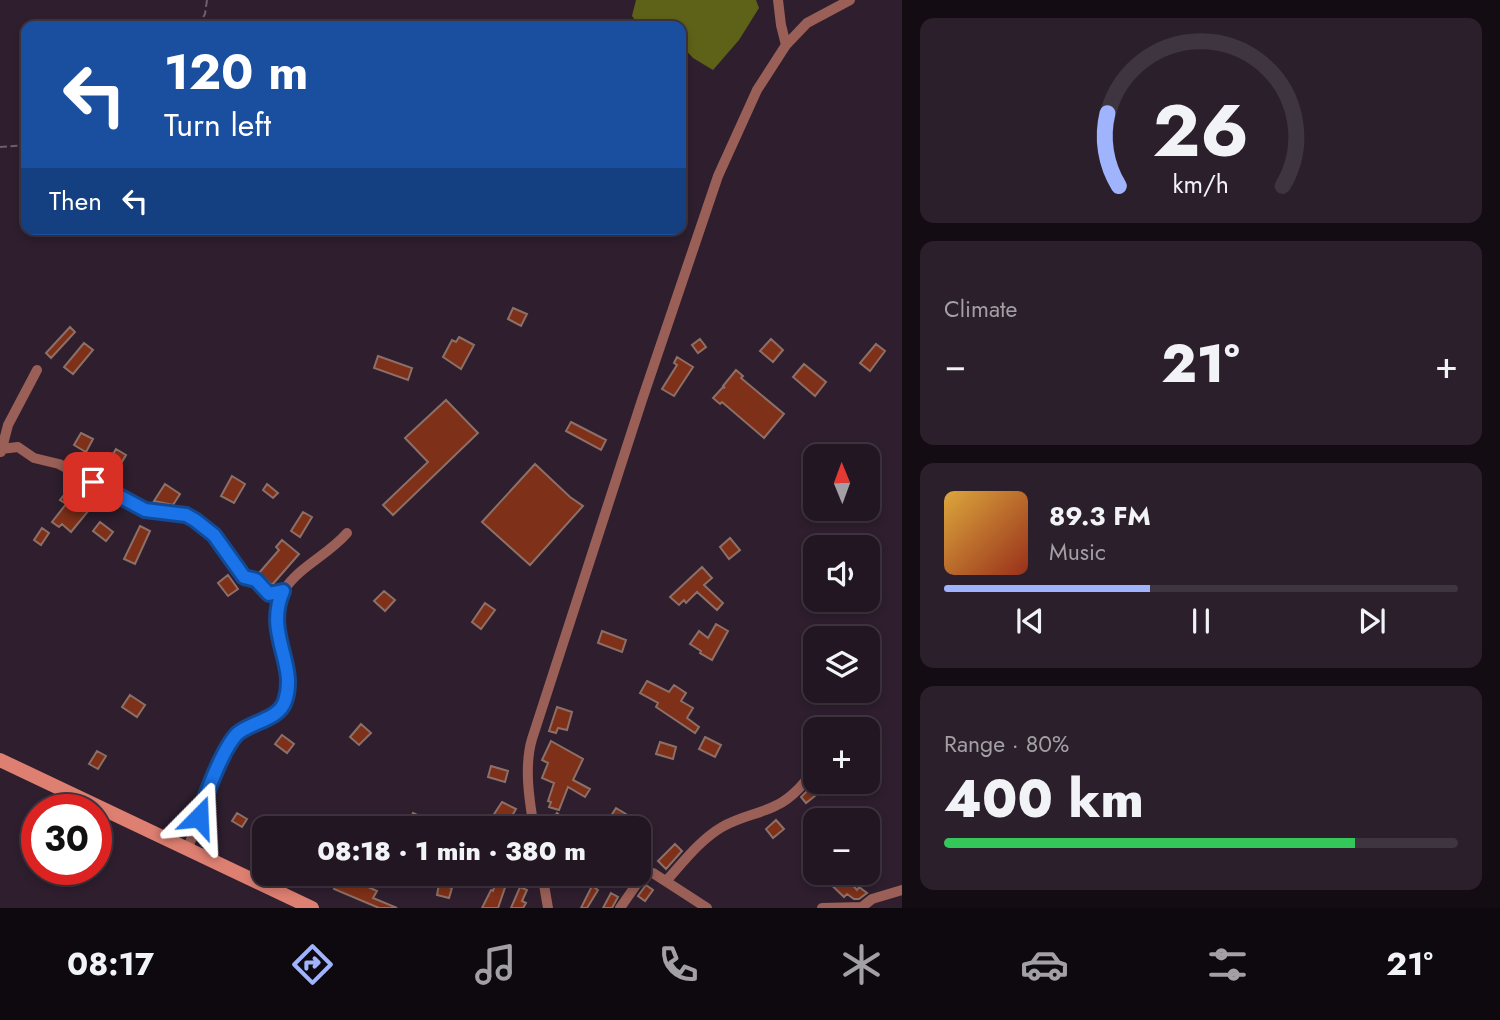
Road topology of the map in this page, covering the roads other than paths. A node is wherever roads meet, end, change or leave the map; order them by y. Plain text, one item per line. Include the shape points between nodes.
1 (778, 0) edge
2 (850, 0) edge
3 (786, 45) junction
4 (37, 370) dead end
5 (1, 452) edge
6 (347, 533) dead end
7 (283, 591) junction
8 (0, 760) edge
9 (803, 783) edge
10 (532, 816) edge
11 (188, 848) junction
12 (651, 873) edge
13 (667, 880) junction
14 (544, 886) edge
15 (635, 886) edge
16 (901, 890) edge
17 (312, 908) edge
18 (548, 908) edge
19 (620, 908) edge
20 (707, 908) edge
21 (822, 908) edge

1 - 3 street
2 - 3 street via 807,23
3 - 10 street via 757,90 718,176 532,739 528,753
4 - 5 street via 8,425
5 - 7 street via 18,447 145,510 186,515 214,535 244,577 256,580 269,594
6 - 7 street
7 - 11 street via 276,622 287,698 283,707 243,730 229,744
8 - 11 main road
9 - 13 street via 778,805 719,829
11 - 17 main road
12 - 13 street
13 - 20 street
14 - 18 street
15 - 19 street
16 - 21 street via 862,906

